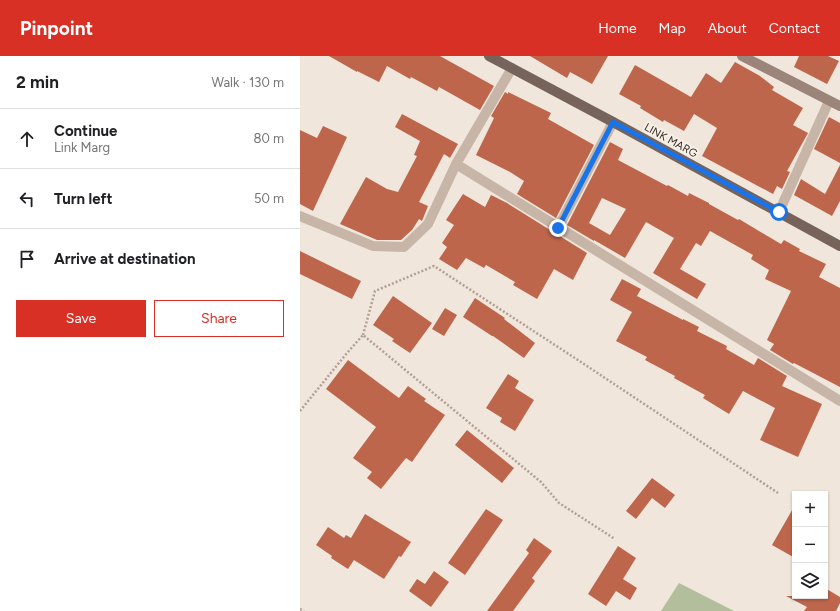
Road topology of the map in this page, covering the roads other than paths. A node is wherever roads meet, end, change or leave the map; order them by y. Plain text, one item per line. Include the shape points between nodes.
1 (489, 56) edge
2 (742, 56) edge
3 (512, 68) junction
4 (829, 101) junction
5 (840, 106) edge
6 (613, 122) junction
7 (456, 164) junction
8 (779, 212) junction
9 (300, 216) edge
10 (558, 228) junction
11 (840, 246) edge
12 (840, 401) edge

1 - 3 main road, LINK MARG
2 - 4 main road
3 - 6 main road, LINK MARG
3 - 7 street
4 - 5 main road
4 - 8 street
6 - 8 main road, LINK MARG
6 - 10 street
7 - 9 street via 428,224 404,247 373,246
7 - 10 street
8 - 11 main road, LINK MARG
10 - 12 street

